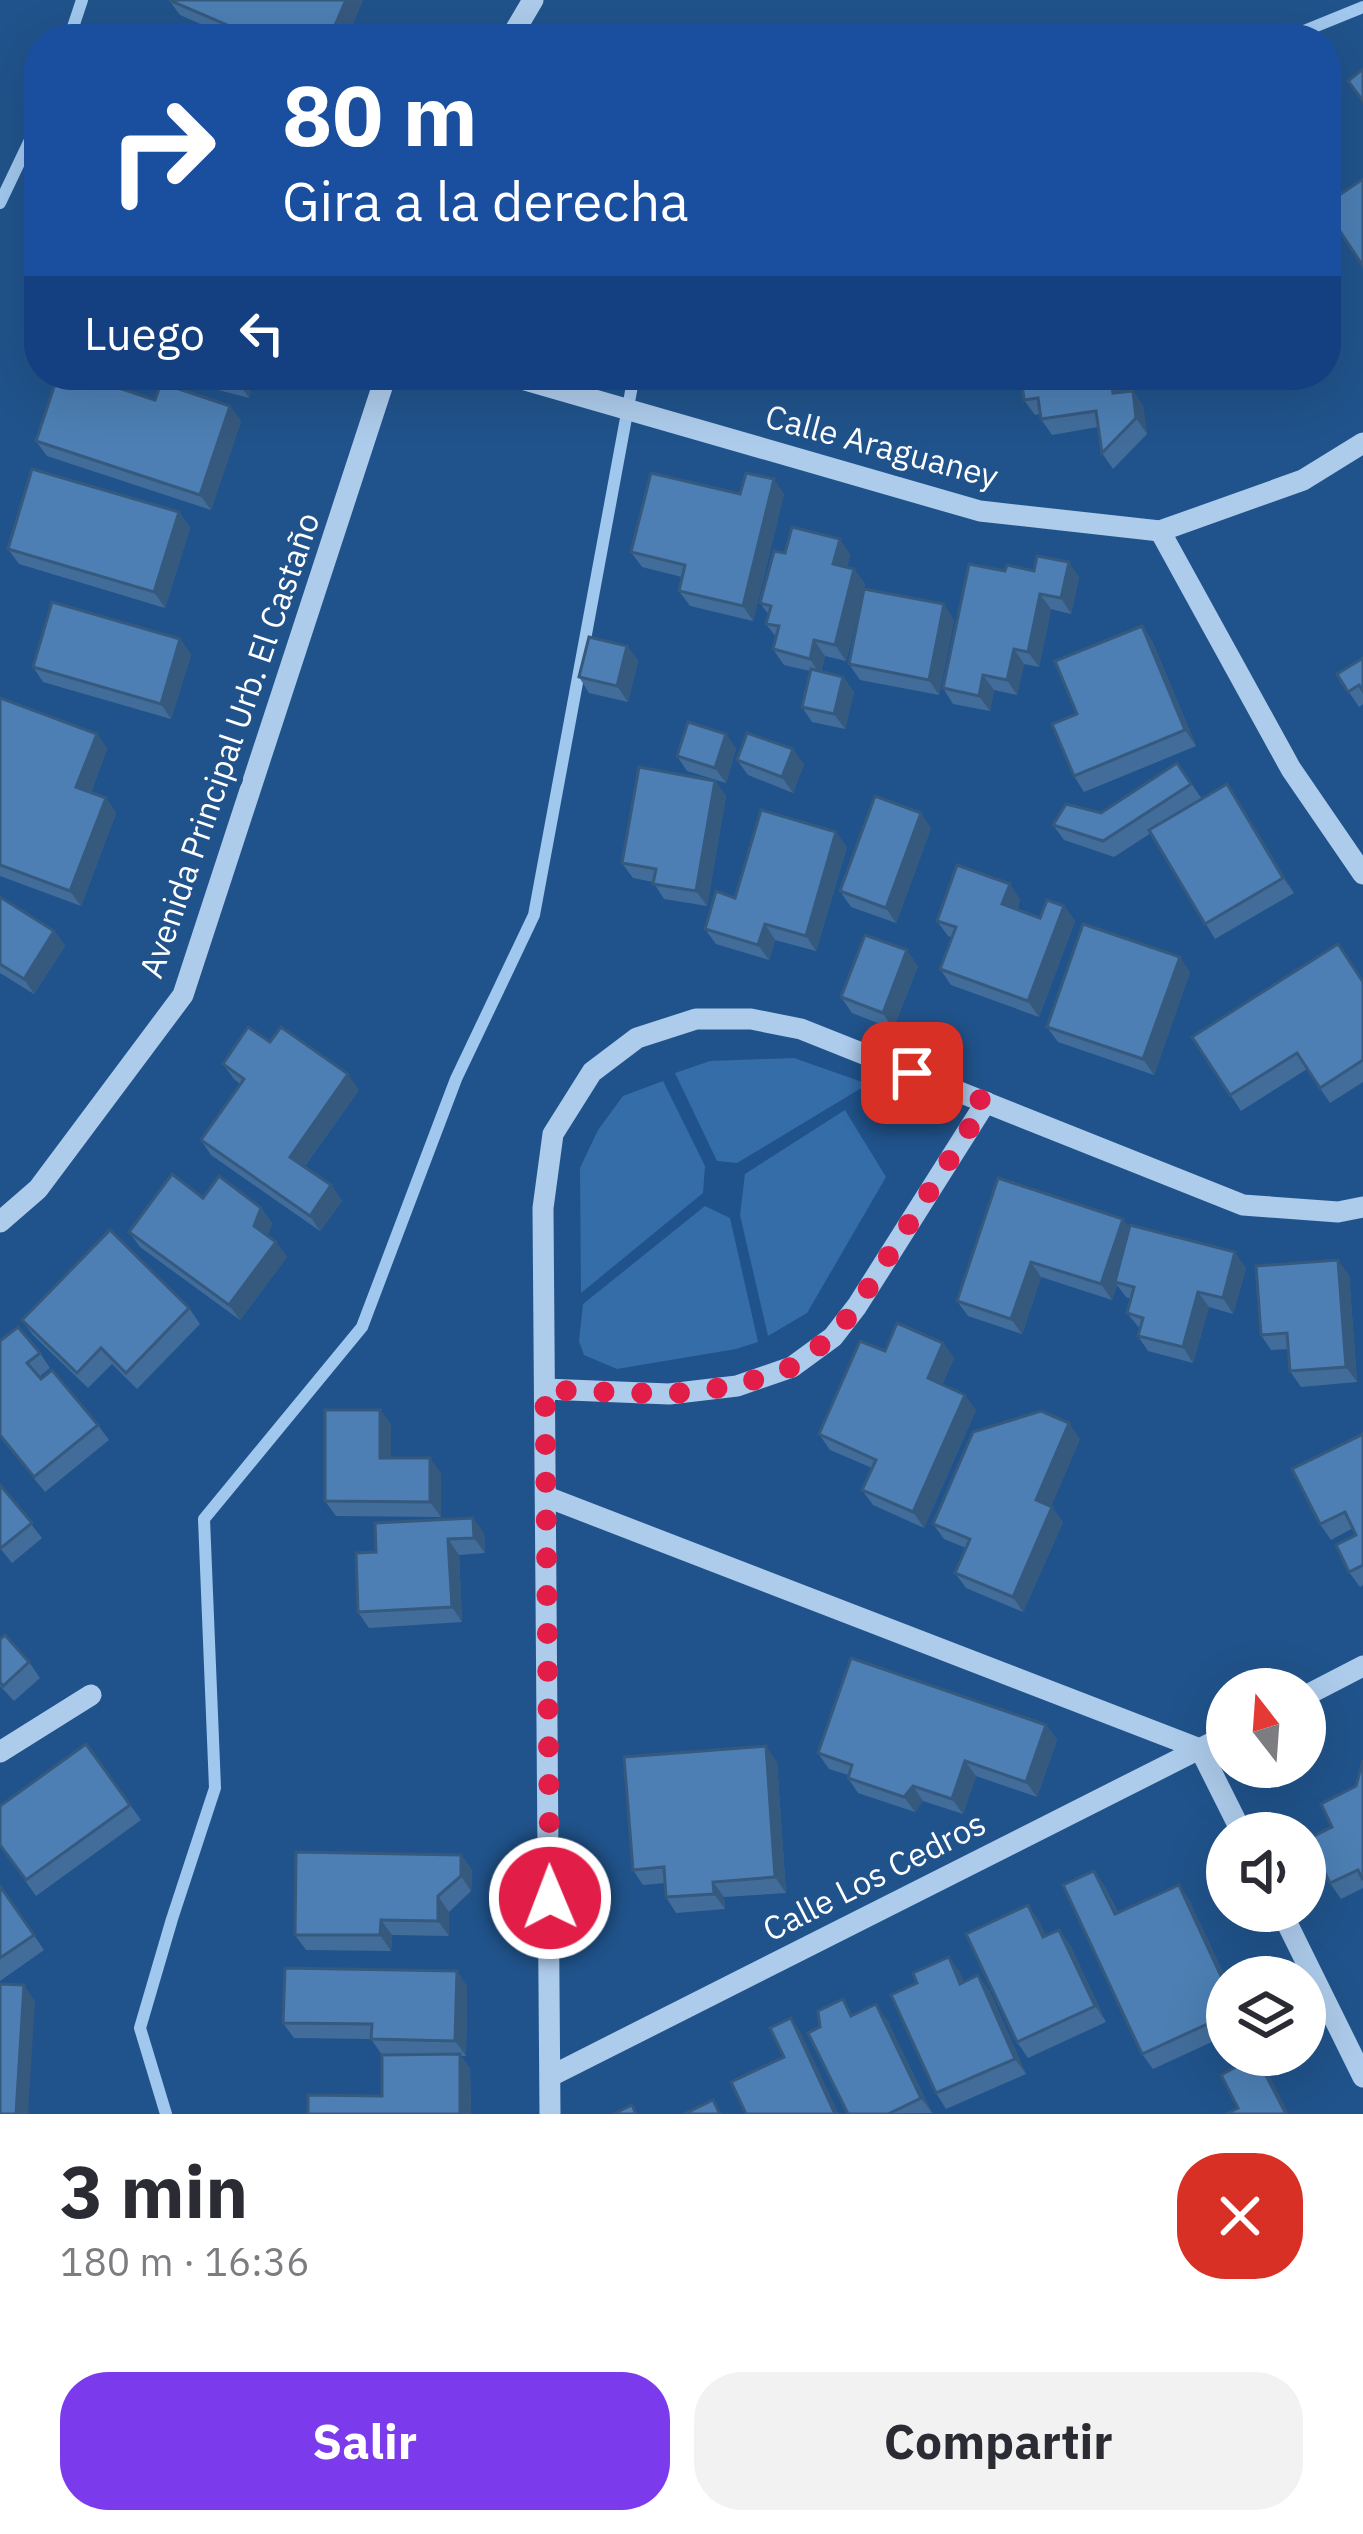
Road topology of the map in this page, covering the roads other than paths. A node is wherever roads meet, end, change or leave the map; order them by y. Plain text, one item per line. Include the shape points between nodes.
1 (381, 390) edge
2 (560, 390) edge
3 (1363, 443) edge
4 (1160, 531) junction
5 (1363, 874) edge
6 (986, 1102) junction
7 (1363, 1207) edge
8 (0, 1222) edge
9 (545, 1390) junction
10 (547, 1497) junction
11 (1363, 1666) edge
12 (1326, 1685) edge
13 (91, 1695) dead end
14 (1206, 1746) edge
15 (1200, 1749) junction
16 (0, 1752) edge
17 (1232, 1812) edge
18 (1291, 1932) edge
19 (551, 2076) junction
20 (1363, 2077) edge
21 (550, 2114) edge

1 - 8 street, Avenida Principal Urb. El Castaño via 183,995 38,1189
2 - 4 street, Calle Araguaney via 980,511
3 - 4 street, Calle Araguaney via 1303,480
4 - 5 street via 1291,769
6 - 7 street via 1243,1205
6 - 9 street via 857,1306 792,1367 736,1386 669,1394
6 - 9 street via 801,1029 751,1019 696,1018 637,1038 592,1072 553,1134 543,1208
9 - 10 street
10 - 15 street
10 - 19 street
11 - 12 street
13 - 16 street
14 - 15 street, Calle Los Cedros
15 - 17 street
15 - 19 street, Calle Los Cedros
18 - 20 street
19 - 21 street

